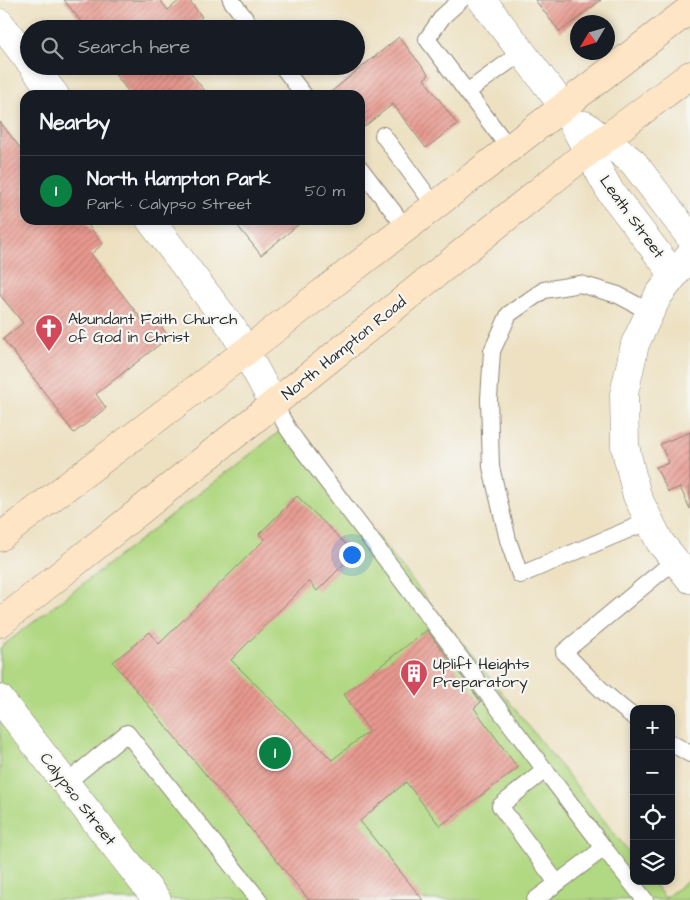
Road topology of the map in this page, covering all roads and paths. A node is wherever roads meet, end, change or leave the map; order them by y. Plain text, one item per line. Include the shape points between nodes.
1 (231, 0) edge
2 (460, 0) edge
3 (482, 0) edge
4 (682, 8) edge
5 (246, 20) edge
6 (0, 23) edge
7 (20, 49) edge
8 (522, 52) junction
9 (40, 75) edge
10 (289, 75) edge
11 (690, 75) edge
12 (51, 90) edge
13 (300, 90) edge
14 (467, 92) junction
15 (563, 106) junction
16 (383, 135) dead end
17 (596, 146) junction
18 (509, 148) junction
19 (365, 175) edge
20 (435, 206) junction
21 (154, 225) edge
22 (406, 228) junction
23 (690, 237) edge
24 (682, 265) edge
25 (650, 312) junction
26 (245, 352) junction
27 (274, 404) junction
28 (649, 521) junction
29 (0, 537) edge
30 (682, 570) edge
31 (0, 623) edge
32 (0, 699) edge
33 (630, 714) edge
34 (675, 745) edge
35 (690, 754) edge
36 (545, 770) junction
37 (66, 783) junction
38 (604, 848) junction
39 (557, 883) junction
40 (157, 900) edge
41 (259, 900) edge
42 (535, 900) edge
43 (645, 900) edge

1 - 5 lane
2 - 14 lane via 443,16 427,39
3 - 8 street, Leath Street
4 - 15 main road
6 - 7 street
8 - 14 lane
8 - 15 street, Leath Street
9 - 12 street
10 - 13 lane
11 - 17 main road, North Hampton Road
14 - 18 lane
15 - 17 street, Leath Street
15 - 18 main road
16 - 20 lane
17 - 23 street, Leath Street via 633,162
17 - 24 street, Leath Street via 610,191
17 - 27 main road, North Hampton Road
18 - 20 main road
19 - 22 lane
20 - 22 main road
21 - 26 street via 233,329
22 - 26 main road
24 - 25 street, Leath Street
25 - 28 street, Leath Street via 635,344 624,394 625,446 637,496
25 - 28 lane via 618,295 580,284 544,290 509,314 492,351 489,399 491,467 508,540 520,575
26 - 27 street
26 - 29 main road
27 - 31 main road, North Hampton Road
27 - 36 lane via 297,442
28 - 30 street, Leath Street via 660,542
30 - 33 lane via 564,652
32 - 37 street, Calypso Street
34 - 35 lane
36 - 38 lane
36 - 39 lane via 500,806
37 - 40 street, Calypso Street
37 - 41 lane via 127,732
38 - 39 lane
38 - 43 lane
39 - 42 lane

